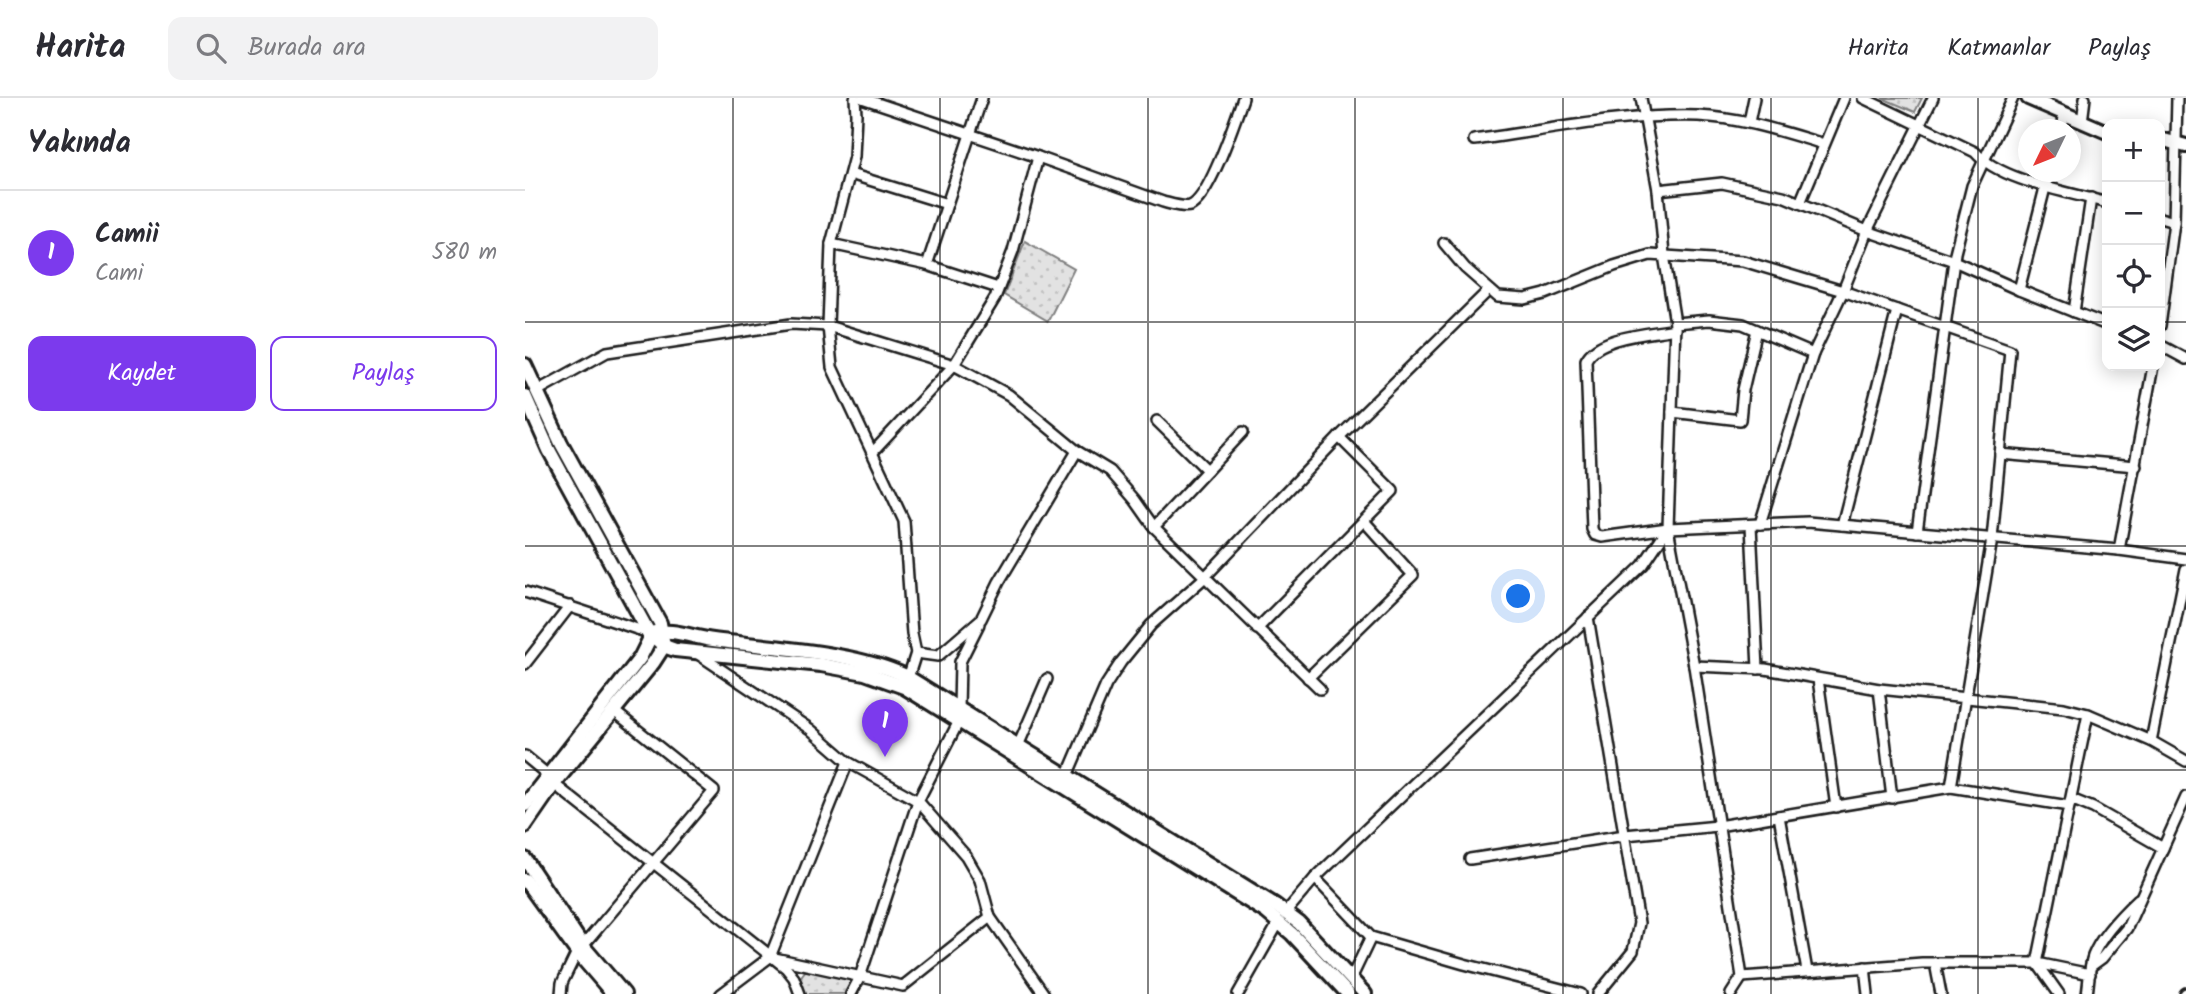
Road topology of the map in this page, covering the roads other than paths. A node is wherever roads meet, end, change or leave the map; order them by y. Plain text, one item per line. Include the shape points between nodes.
1 (855, 98) edge
2 (862, 98) edge
3 (982, 98) edge
4 (1243, 98) edge
5 (1641, 98) edge
6 (1754, 98) edge
7 (1843, 98) edge
8 (1863, 98) edge
9 (1933, 98) edge
10 (2013, 98) edge
11 (2085, 98) edge
12 (2177, 98) edge
13 (2035, 100) edge
14 (2065, 114) junction
15 (1644, 117) junction
16 (2063, 119) edge
17 (1749, 122) junction
18 (2082, 122) junction
19 (1919, 125) junction
20 (2102, 130) edge
21 (970, 134) junction
22 (1474, 140) dead end
23 (2165, 140) edge
24 (2183, 142) edge
25 (1824, 144) junction
26 (1038, 157) junction
27 (1982, 160) junction
28 (850, 174) junction
29 (2046, 182) edge
30 (2045, 186) junction
31 (1658, 190) junction
32 (2091, 198) junction
33 (2102, 201) edge
34 (1800, 203) junction
35 (947, 204) junction
36 (2165, 219) edge
37 (2174, 222) junction
38 (1867, 231) junction
39 (1444, 243) dead end
40 (831, 244) junction
41 (1664, 255) junction
42 (1954, 261) junction
43 (927, 264) junction
44 (998, 288) junction
45 (1489, 290) junction
46 (2019, 290) junction
47 (1843, 291) junction
48 (2162, 308) edge
49 (1897, 310) junction
50 (2074, 312) junction
51 (2102, 323) edge
52 (828, 326) junction
53 (1675, 326) junction
54 (1947, 327) junction
55 (1757, 330) junction
56 (2165, 348) edge
57 (1813, 355) junction
58 (2186, 359) edge
59 (525, 365) edge
60 (954, 365) junction
61 (2153, 371) edge
62 (531, 394) edge
63 (1672, 412) junction
64 (1157, 421) dead end
65 (1243, 432) dead end
66 (1339, 437) junction
67 (1077, 451) junction
68 (873, 452) junction
69 (2000, 454) junction
70 (2136, 466) junction
71 (1207, 470) junction
72 (1364, 521) junction
73 (1755, 525) junction
74 (1842, 526) junction
75 (1154, 527) junction
76 (1668, 528) junction
77 (1917, 532) junction
78 (1992, 539) junction
79 (2119, 550) junction
80 (2186, 559) edge
81 (2186, 569) edge
82 (1204, 578) junction
83 (525, 592) edge
84 (570, 606) junction
85 (1588, 617) junction
86 (981, 619) junction
87 (1257, 629) junction
88 (662, 630) junction
89 (649, 633) junction
90 (663, 646) junction
91 (694, 651) junction
92 (916, 653) junction
93 (525, 664) edge
94 (1694, 666) junction
95 (1758, 669) junction
96 (908, 678) junction
97 (1308, 678) junction
98 (1047, 679) dead end
99 (1818, 679) junction
100 (1879, 689) junction
101 (1320, 690) dead end
102 (623, 691) junction
103 (1964, 697) junction
104 (614, 711) junction
105 (2088, 714) junction
106 (959, 715) junction
107 (2151, 741) junction
108 (1018, 746) junction
109 (525, 756) edge
110 (2186, 761) edge
111 (848, 762) junction
112 (1067, 776) junction
113 (551, 780) junction
114 (1951, 787) junction
115 (1892, 797) junction
116 (2186, 797) edge
117 (918, 800) junction
118 (2070, 802) junction
119 (525, 805) edge
120 (1836, 807) junction
121 (1779, 816) junction
122 (525, 826) edge
123 (1718, 826) junction
124 (1625, 835) junction
125 (2163, 848) junction
126 (525, 859) edge
127 (1470, 859) dead end
128 (654, 863) junction
129 (1315, 878) junction
130 (525, 880) edge
131 (990, 917) junction
132 (1282, 917) junction
133 (1371, 937) junction
134 (580, 949) junction
135 (770, 957) junction
136 (1935, 963) junction
137 (2037, 963) junction
138 (1865, 967) junction
139 (2090, 970) junction
140 (1807, 971) junction
141 (860, 977) junction
142 (1742, 977) junction
143 (1351, 978) junction
144 (902, 990) edge
145 (561, 994) edge
146 (613, 994) edge
147 (624, 994) edge
148 (721, 994) edge
149 (800, 994) edge
150 (851, 994) edge
151 (1044, 994) edge
152 (1238, 994) edge
153 (1348, 994) edge
154 (1365, 994) edge
155 (1581, 994) edge
156 (1598, 994) edge
157 (1731, 994) edge
158 (1868, 994) edge
159 (1941, 994) edge
160 (2059, 994) edge
161 (2087, 994) edge

1 - 28 street
2 - 21 street
3 - 21 street
4 - 26 street via 1202,196 1191,206 1163,202
5 - 15 street
6 - 17 street
7 - 25 street
8 - 19 street
9 - 19 street
10 - 27 street
11 - 18 street
12 - 24 street
13 - 14 street
14 - 16 street
14 - 18 street
15 - 17 street via 1700,116
15 - 22 street
15 - 31 street
17 - 25 street
18 - 20 street
19 - 27 street via 1975,152
19 - 38 street
21 - 26 street
21 - 35 street
23 - 24 street
24 - 37 street
25 - 34 street
26 - 44 street via 1013,251
27 - 30 street via 2009,176
27 - 42 street
28 - 35 street
28 - 40 street
29 - 30 street
30 - 32 street
30 - 46 street
31 - 34 street via 1722,183
31 - 41 street
32 - 33 street
32 - 50 street
34 - 38 street
35 - 43 street
36 - 37 street
37 - 48 street
38 - 42 street
38 - 47 street
39 - 45 street
40 - 43 street
40 - 52 street
41 - 45 street via 1614,266 1525,299 1497,297
41 - 47 street via 1743,261
41 - 53 street
42 - 46 street
42 - 54 street
43 - 44 street
44 - 60 street
45 - 66 street
46 - 50 street
47 - 49 street
47 - 57 street
49 - 54 street
49 - 74 street
50 - 51 street
52 - 60 street
52 - 62 street via 791,324 607,352
52 - 68 street via 832,367
53 - 55 street via 1709,320
53 - 63 street
53 - 76 street via 1607,343 1590,352 1586,360 1592,529 1602,537
54 - 69 street via 2010,350
54 - 77 street
55 - 57 street
55 - 63 street via 1740,420
56 - 58 street
57 - 73 street
59 - 62 street
60 - 67 street via 1009,395
60 - 68 street
61 - 70 street
62 - 88 street
62 - 89 street via 549,450
63 - 76 street
64 - 71 street
65 - 71 street
66 - 72 street via 1393,491
66 - 82 street
67 - 75 street via 1110,471
67 - 86 street
68 - 92 street via 904,521
69 - 70 street
69 - 78 street
70 - 79 street
71 - 75 street
72 - 87 street
72 - 97 street via 1413,575
73 - 74 street
73 - 76 street
73 - 95 street
74 - 77 street
75 - 82 street
76 - 85 street via 1643,565
76 - 94 street
77 - 78 street
78 - 79 street
78 - 103 street
79 - 80 street
81 - 107 street
82 - 87 street
82 - 112 street via 1151,625 1121,662
83 - 84 street
84 - 89 street
84 - 93 street
85 - 124 street
85 - 129 street
86 - 92 street via 938,656
86 - 106 street via 960,662
87 - 97 street
88 - 89 street
88 - 90 street
88 - 96 street via 829,655 883,667
89 - 90 street
89 - 102 street
90 - 91 street
90 - 102 street via 653,663
91 - 106 street via 821,665 875,676
91 - 111 street via 810,729
92 - 96 street
94 - 95 street
94 - 123 street
95 - 99 street
96 - 106 street
97 - 101 street
98 - 108 street
99 - 100 street
99 - 120 street
100 - 103 street
100 - 115 street
102 - 104 street
102 - 113 street
103 - 105 street
103 - 114 street
104 - 113 street
104 - 128 street via 714,791
105 - 107 street
105 - 118 street
106 - 108 street
106 - 117 street
106 - 132 street
107 - 110 street
108 - 112 street
109 - 113 street
111 - 117 street
111 - 135 street
112 - 132 street
113 - 119 street
113 - 122 street
113 - 128 street
114 - 115 street
114 - 118 street
115 - 120 street
116 - 125 street
117 - 131 street via 966,856 980,880
117 - 141 street
118 - 125 street via 2093,808
118 - 137 street
120 - 121 street
121 - 123 street
121 - 140 street
123 - 124 street
123 - 142 street
124 - 127 street
124 - 156 street via 1639,930 1628,958
125 - 139 street via 2127,928
126 - 134 street
128 - 134 street
128 - 135 street
129 - 132 street
129 - 133 street
130 - 134 street
131 - 144 street
131 - 151 street
132 - 143 street
132 - 152 street
132 - 153 street
133 - 143 street
133 - 155 street
134 - 145 street
134 - 146 street
134 - 147 street
135 - 141 street
135 - 148 street
135 - 149 street via 786,968
136 - 137 street
136 - 138 street
136 - 159 street
137 - 139 street
137 - 160 street
138 - 140 street
138 - 158 street
139 - 161 street
140 - 142 street
141 - 144 street
141 - 150 street
142 - 157 street
143 - 154 street

